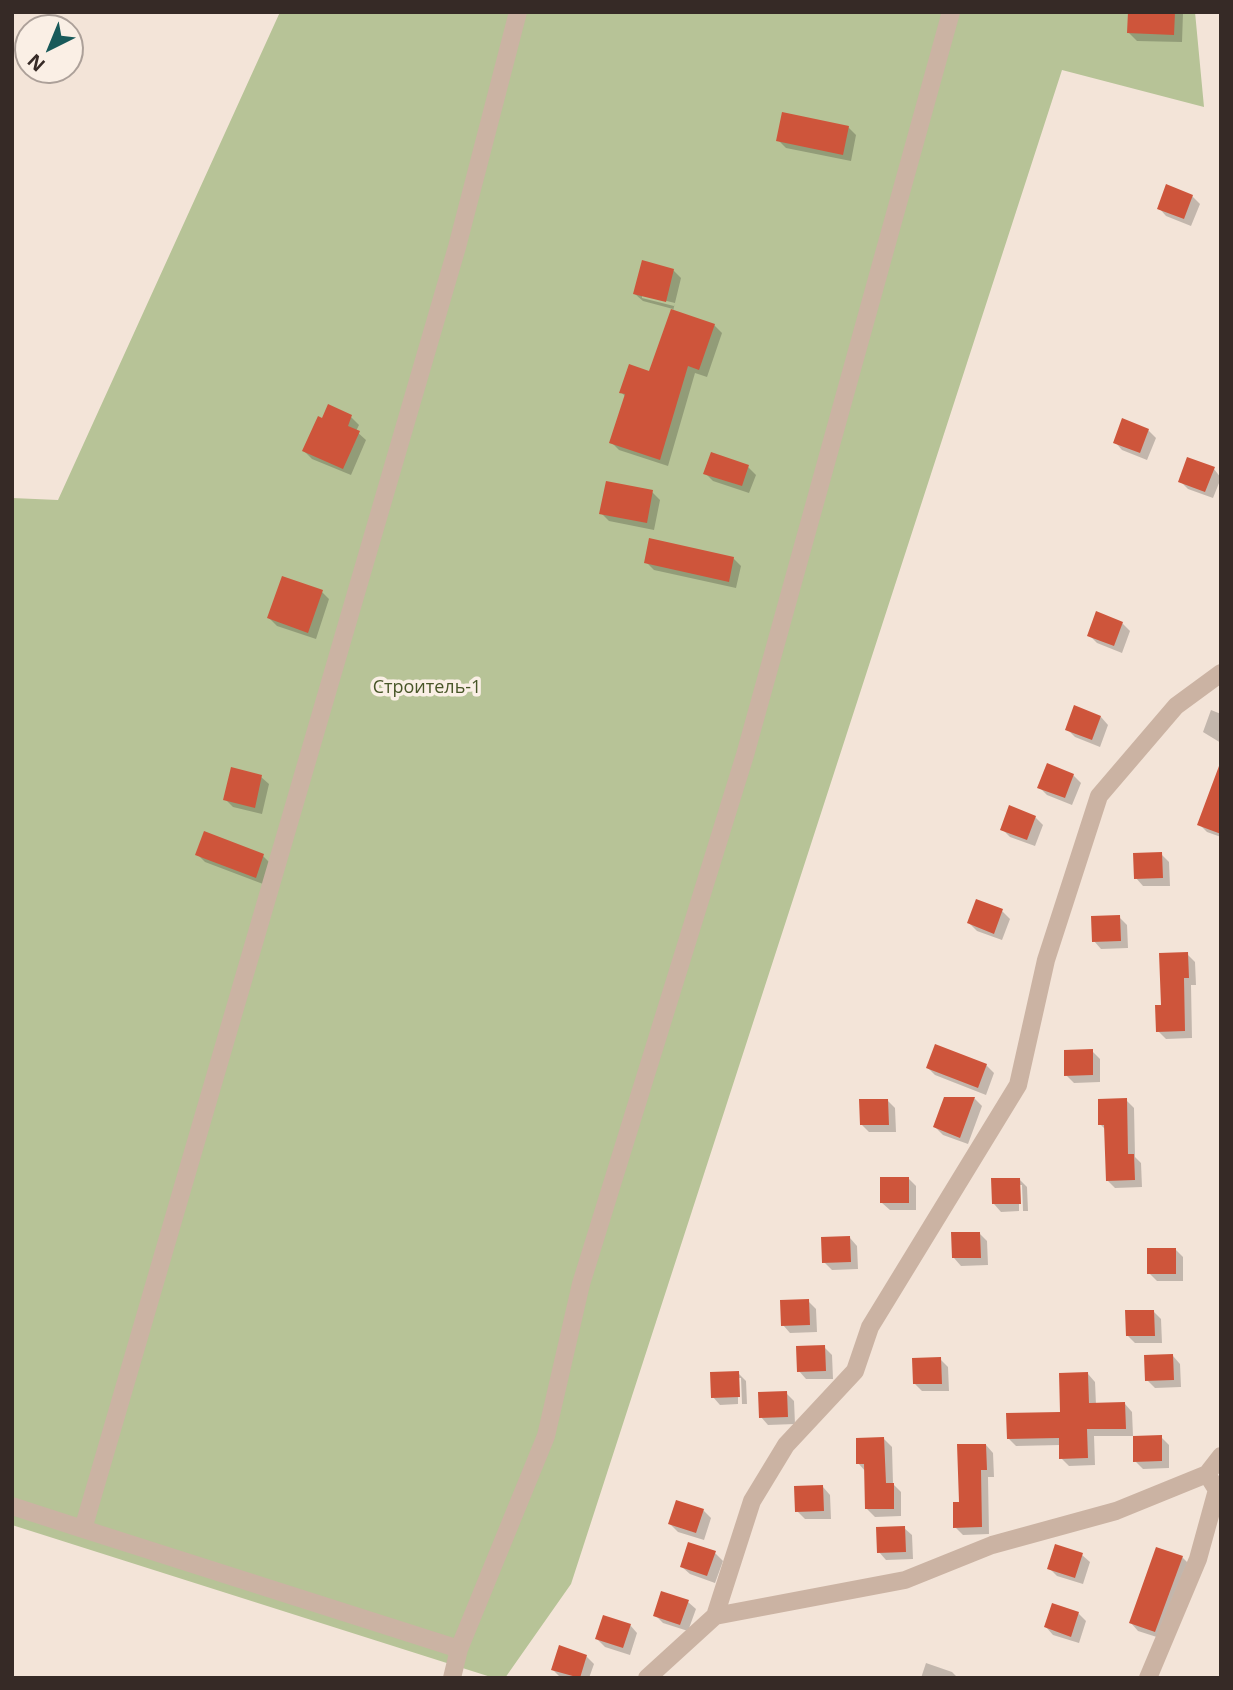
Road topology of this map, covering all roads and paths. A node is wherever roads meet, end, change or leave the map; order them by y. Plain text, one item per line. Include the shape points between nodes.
1 (518, 12) edge
2 (950, 12) edge
3 (1221, 673) edge
4 (1221, 1456) edge
5 (1206, 1474) junction
6 (12, 1506) edge
7 (83, 1529) junction
8 (715, 1616) junction
9 (459, 1649) junction
10 (452, 1678) edge
11 (647, 1678) edge
12 (1148, 1678) edge

1 - 7 lane via 457,247
2 - 9 lane via 745,755 581,1284 546,1436
3 - 8 lane via 1176,706 1099,796 1046,960 1018,1085 870,1328 855,1371 786,1446 752,1501
4 - 5 lane
5 - 8 lane via 1116,1511 992,1545 905,1580
5 - 12 lane via 1217,1490 1198,1559
6 - 7 lane
7 - 9 lane
8 - 11 lane
9 - 10 lane

